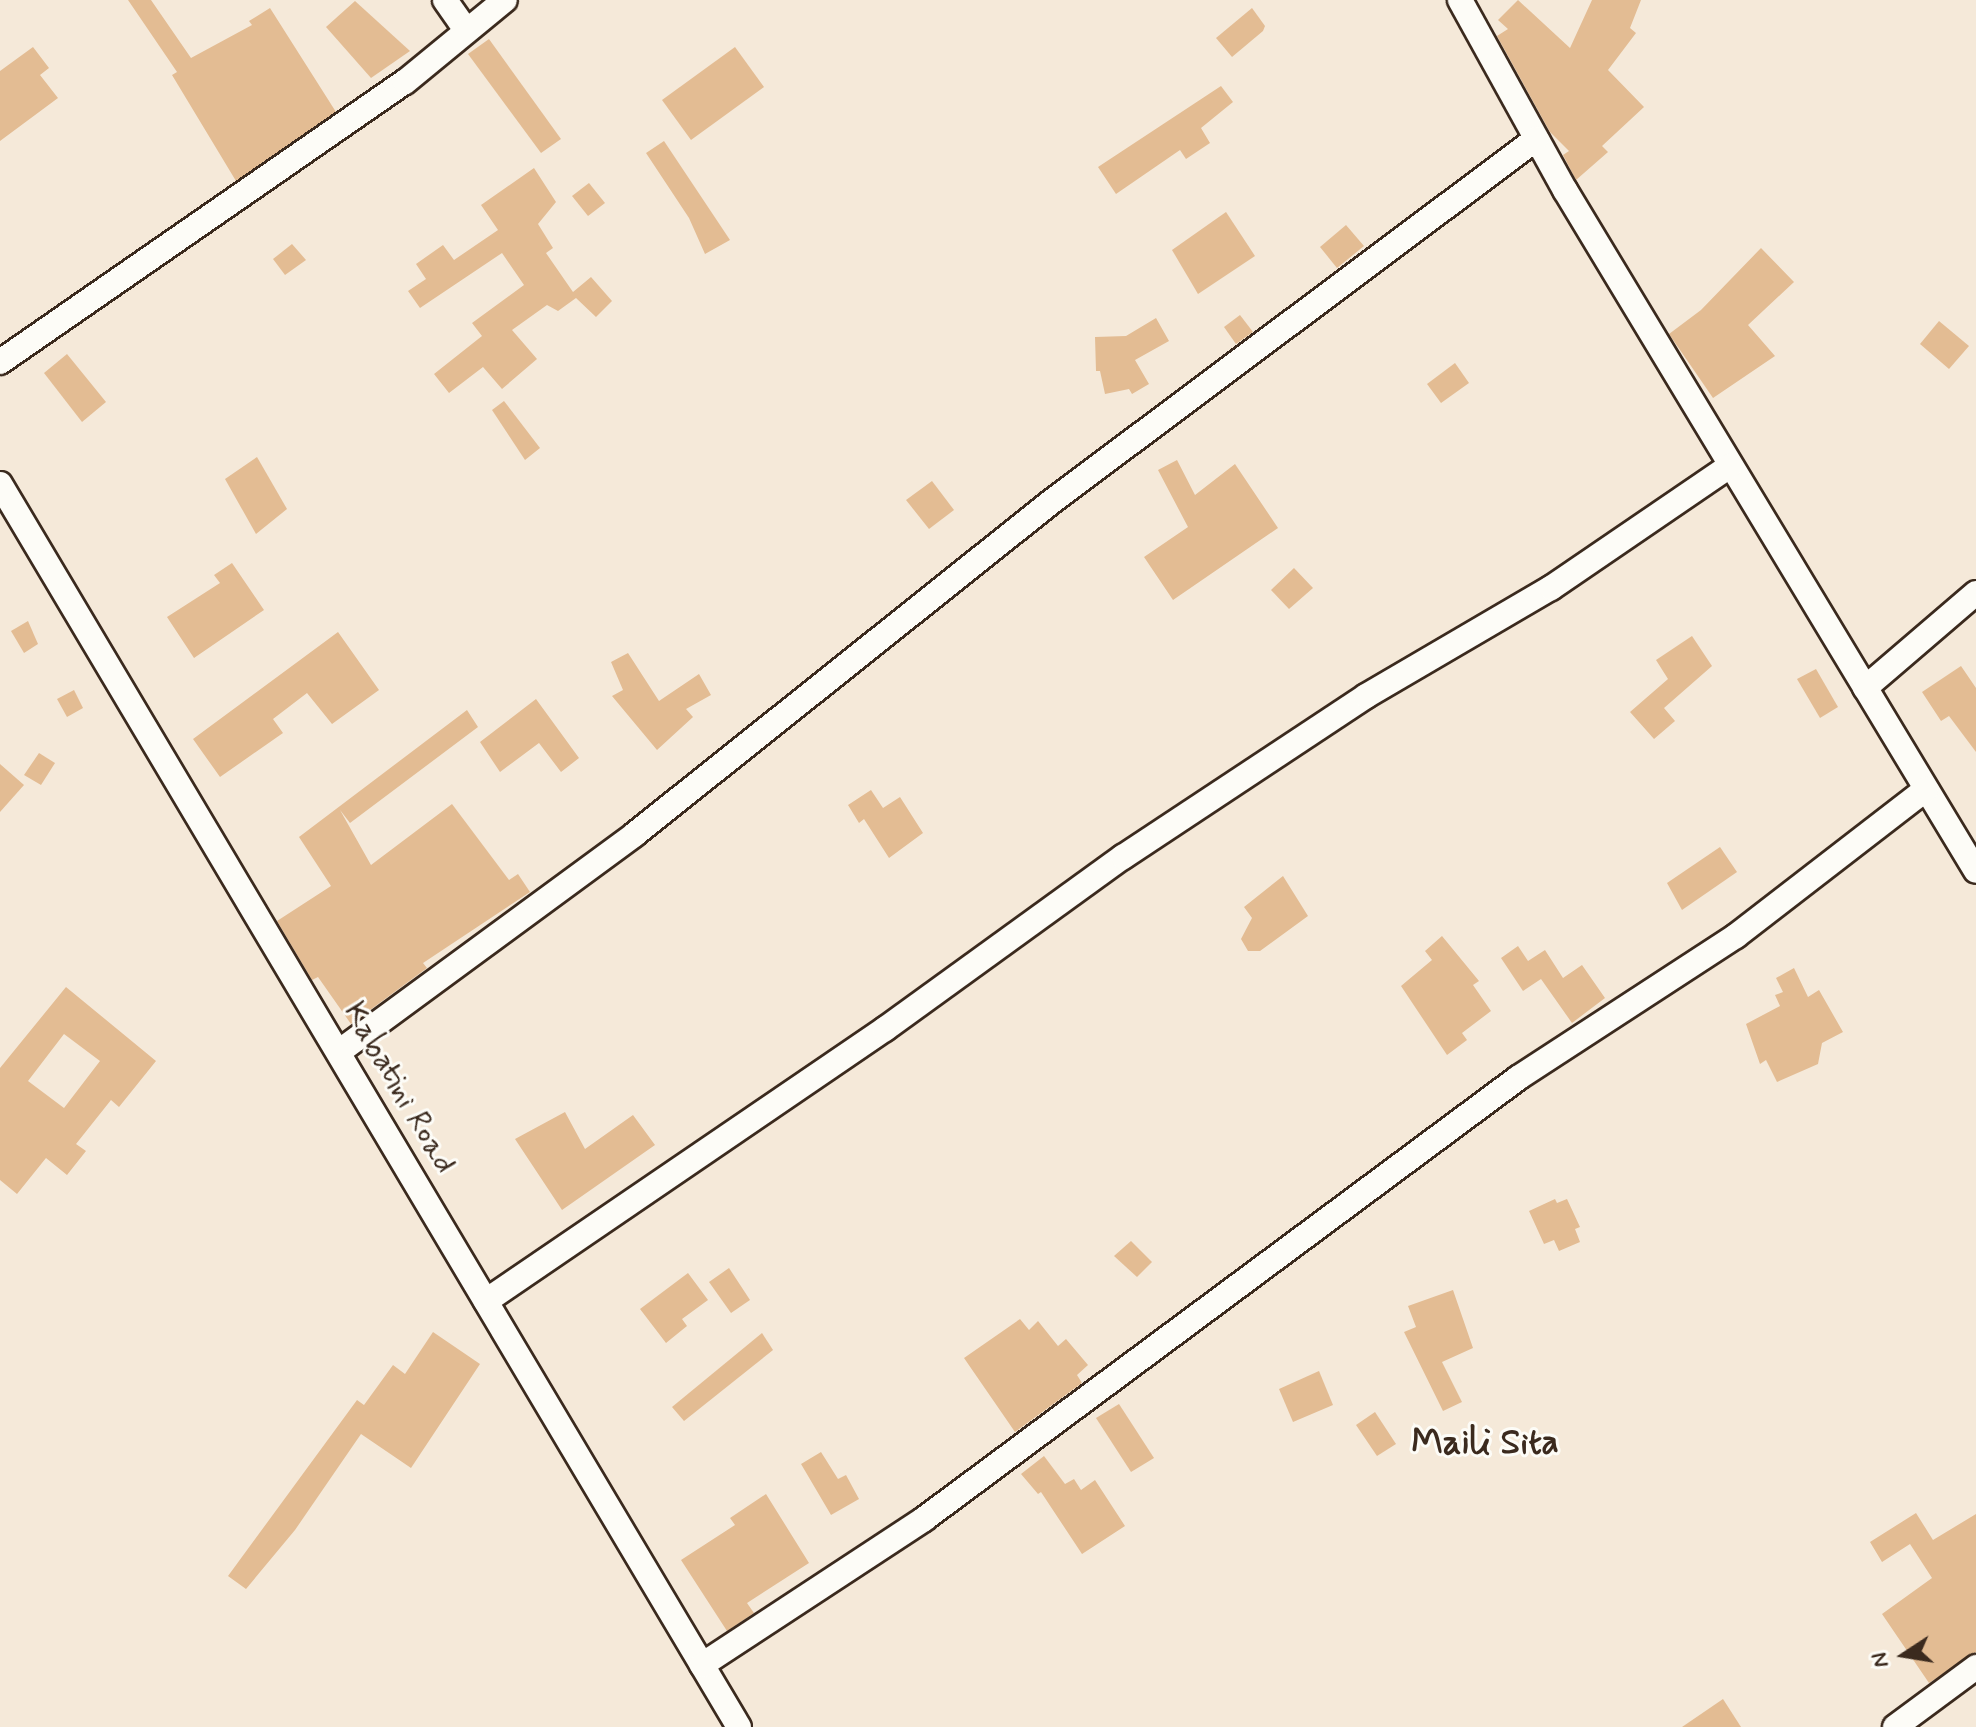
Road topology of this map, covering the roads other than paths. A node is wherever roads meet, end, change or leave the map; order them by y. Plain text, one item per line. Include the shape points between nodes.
1 (445, 0) edge
2 (505, 0) edge
3 (1460, 0) edge
4 (465, 29) junction
5 (1536, 139) junction
6 (0, 362) edge
7 (1730, 466) junction
8 (4, 502) edge
9 (1976, 593) edge
10 (1865, 688) junction
11 (1926, 789) junction
12 (1976, 871) edge
13 (340, 1051) junction
14 (486, 1301) junction
15 (702, 1665) junction
16 (1976, 1667) edge
17 (739, 1727) edge
18 (1895, 1727) edge

1 - 4 street
2 - 4 street
3 - 5 street
4 - 6 street via 405,82
5 - 7 street
5 - 13 street via 1051,502 635,834
7 - 10 street
7 - 14 street via 1551,588 1366,696 1149,840
8 - 13 street, Kabatini Road
9 - 10 street
10 - 11 street
11 - 12 street
11 - 15 street via 1736,936 1518,1078 924,1519
13 - 14 street, Kabatini Road
14 - 15 street, Kabatini Road
15 - 17 street, Kabatini Road
16 - 18 street

